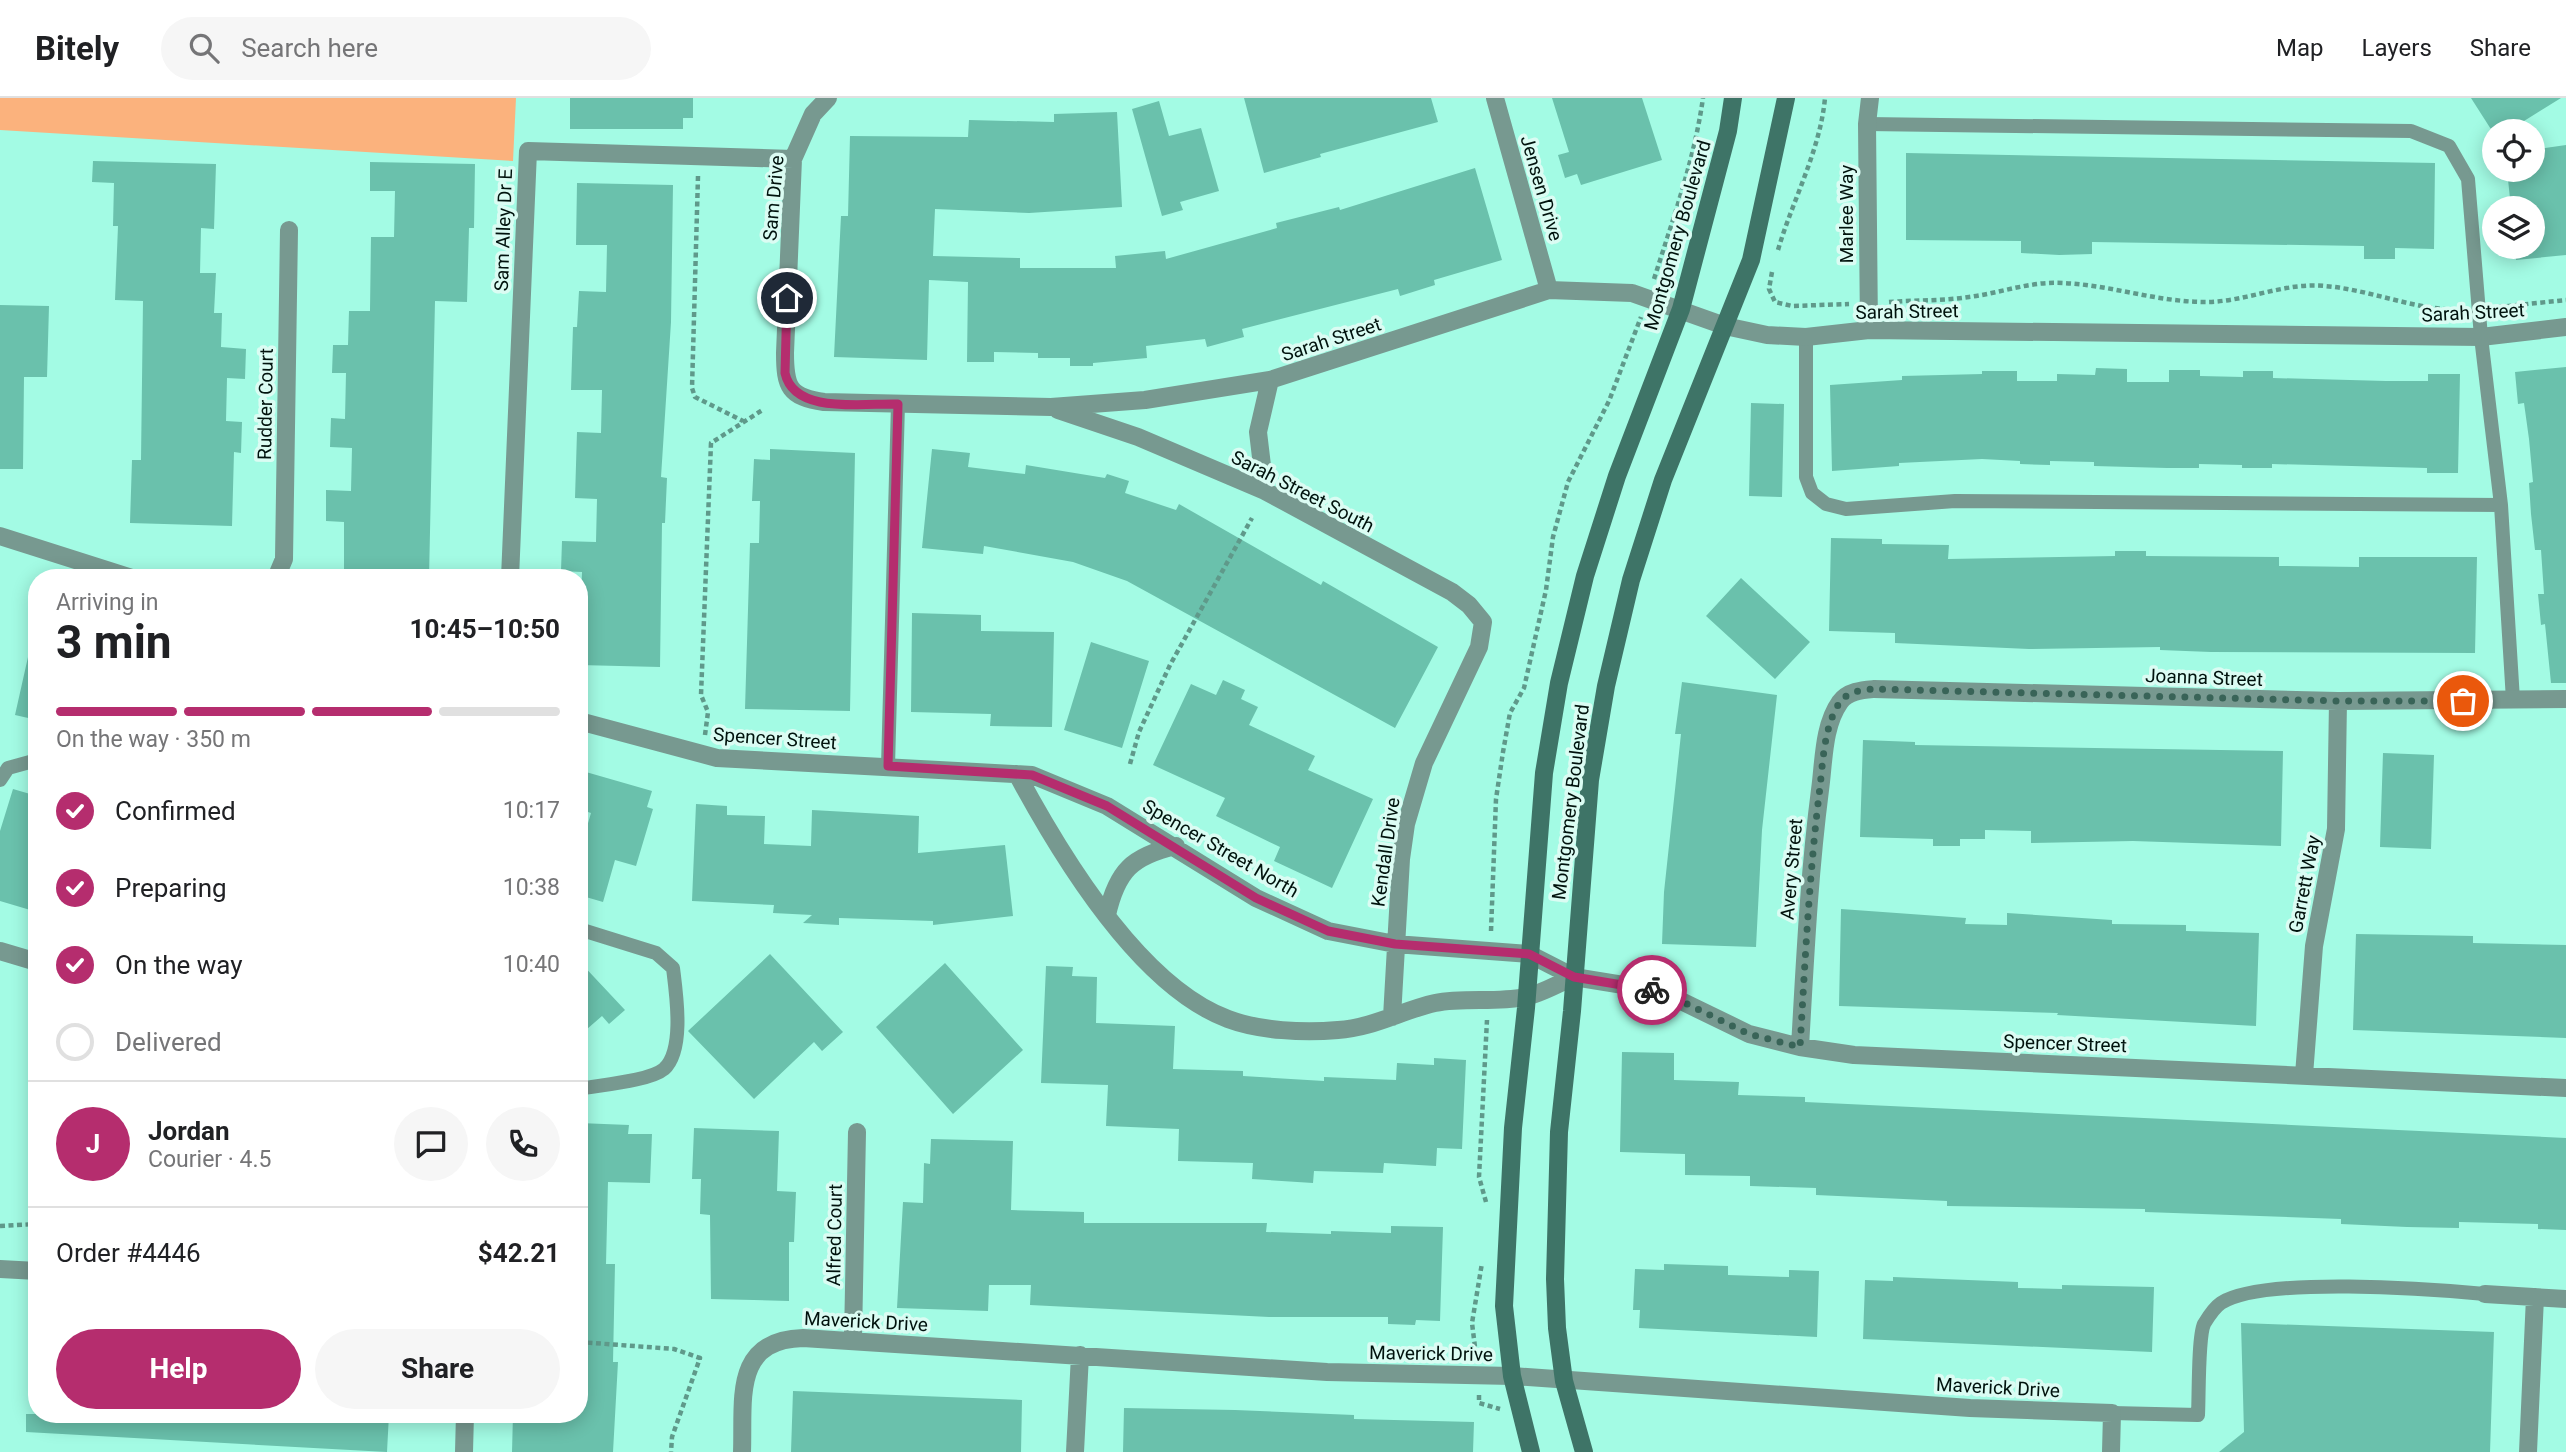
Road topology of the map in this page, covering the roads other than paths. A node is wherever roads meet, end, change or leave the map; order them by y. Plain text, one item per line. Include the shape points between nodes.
1 (828, 98) edge
2 (1495, 98) edge
3 (1732, 98) edge
4 (1786, 98) edge
5 (1870, 98) edge
6 (1867, 124) junction
7 (793, 159) junction
8 (289, 230) dead end
9 (1549, 290) junction
10 (1681, 309) junction
11 (1725, 326) junction
12 (2566, 327) edge
13 (1869, 330) junction
14 (1806, 337) junction
15 (2481, 337) junction
16 (1270, 380) junction
17 (794, 393) joint
18 (898, 404) junction
19 (1051, 407) junction
20 (1265, 491) junction
21 (2501, 505) junction
22 (0, 536) edge
23 (104, 569) edge
24 (280, 569) edge
25 (510, 569) edge
26 (1483, 622) joint
27 (1842, 698) joint
28 (2566, 699) edge
29 (2513, 700) junction
30 (2338, 701) junction
31 (588, 722) edge
32 (28, 762) edge
33 (888, 766) junction
34 (1017, 774) junction
35 (0, 780) edge
36 (1176, 846) junction
37 (1107, 915) junction
38 (588, 932) edge
39 (1395, 944) junction
40 (0, 951) edge
41 (1529, 954) junction
42 (28, 959) edge
43 (1574, 977) junction
44 (1527, 997) junction
45 (1392, 1017) junction
46 (1800, 1047) junction
47 (2304, 1075) junction
48 (588, 1087) edge
49 (2566, 1088) edge
50 (858, 1132) dead end
51 (0, 1269) edge
52 (28, 1271) edge
53 (2485, 1294) joint
54 (2535, 1297) junction
55 (2566, 1298) edge
56 (853, 1339) junction
57 (1080, 1355) junction
58 (1511, 1376) junction
59 (1564, 1381) junction
60 (2112, 1413) junction
61 (466, 1423) edge
62 (464, 1452) edge
63 (742, 1452) edge
64 (1075, 1452) edge
65 (1531, 1452) edge
66 (1584, 1452) edge
67 (2110, 1452) edge
68 (2528, 1452) edge

1 - 7 street, Sam Drive via 813,114
2 - 9 street, Jensen Drive
3 - 10 street, Montgomery Boulevard via 1728,131
4 - 11 street, Montgomery Boulevard via 1751,260
5 - 6 street, Marlee Way
6 - 13 street, Marlee Way
6 - 15 lane via 2411,131 2431,137 2449,146 2468,179
7 - 17 street, Sam Drive via 785,373
7 - 25 street, Sam Alley Dr E via 528,151
8 - 24 street, Rudder Court via 284,559
9 - 10 street, Sarah Street via 1632,293
9 - 16 street, Sarah Street
10 - 11 street, Sarah Street
10 - 41 street, Montgomery Boulevard via 1617,476 1585,576 1559,683 1544,776
11 - 14 street, Sarah Street
11 - 43 street, Montgomery Boulevard via 1663,480 1631,580 1606,686 1590,780
12 - 15 street, Sarah Street
13 - 14 street, Sarah Street
13 - 15 street, Sarah Street
14 - 21 lane via 1806,477 1812,493 1826,505 1846,509 1955,501
15 - 21 lane
16 - 19 street, Sarah Street via 1145,401
16 - 20 street, Sarah Street via 1258,432
17 - 18 street, Sarah Street via 824,402
18 - 19 street, Sarah Street
18 - 33 lane
19 - 20 street, Sarah Street South
20 - 26 street, Sarah Street South via 1452,592
21 - 29 lane
22 - 23 street
26 - 39 street, Kendall Drive via 1479,647 1413,794 1401,859
27 - 30 street, Joanna Street via 1874,689
27 - 46 street, Avery Street via 1826,741 1812,854
28 - 29 street, Joanna Street
29 - 30 street, Joanna Street
30 - 47 street, Garrett Way via 2336,829 2314,946
31 - 33 street, Spencer Street via 717,758
32 - 35 lane via 8,768
33 - 34 street, Spencer Street North
34 - 36 street, Spencer Street North via 1032,775 1107,806
34 - 37 street via 1049,833
36 - 37 street via 1150,852 1127,866 1113,889
36 - 39 street, Spencer Street North via 1256,898 1328,931
37 - 45 street via 1157,974 1228,1019 1272,1028 1340,1030
38 - 48 lane via 656,953 673,968 677,1007 674,1053 663,1070
39 - 41 street, Spencer Street North
39 - 45 street, Kendall Drive
40 - 42 street
41 - 43 street, Spencer Street North
41 - 44 street, Montgomery Boulevard
43 - 44 street
43 - 46 street, Spencer Street via 1648,989 1749,1034
43 - 59 street, Montgomery Boulevard via 1559,1132 1555,1279
44 - 45 street via 1436,1003
44 - 58 street, Montgomery Boulevard via 1513,1128 1504,1306
46 - 47 street, Spencer Street via 1854,1055
47 - 49 street, Spencer Street
50 - 56 street, Alfred Court
51 - 52 street
53 - 54 street
53 - 60 lane via 2417,1287 2309,1287 2253,1294 2220,1304 2203,1326 2198,1415
54 - 55 street
54 - 68 street
56 - 57 street, Maverick Drive
56 - 63 street, Maverick Drive via 782,1339 755,1355 745,1384
57 - 58 street, Maverick Drive via 1327,1372
57 - 64 street
58 - 59 street, Maverick Drive
58 - 65 street, Montgomery Boulevard
59 - 60 street, Maverick Drive
59 - 66 street, Montgomery Boulevard
60 - 67 street
61 - 62 street

